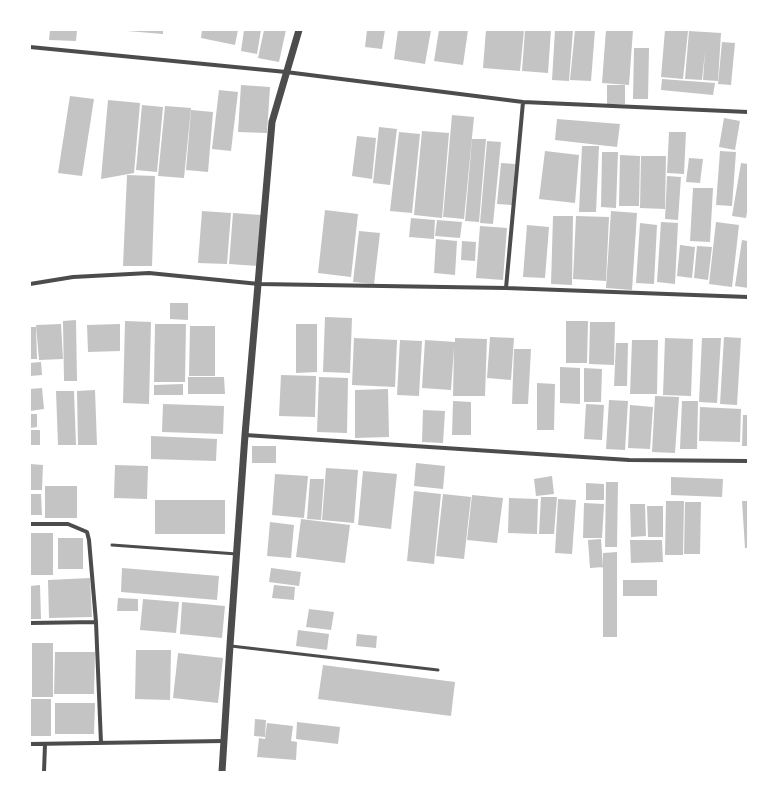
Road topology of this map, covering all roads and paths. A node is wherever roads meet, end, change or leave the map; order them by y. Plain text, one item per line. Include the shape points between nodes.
1 (299, 30) edge
2 (30, 47) edge
3 (286, 72) junction
4 (523, 102) junction
5 (748, 112) edge
6 (30, 284) edge
7 (258, 284) junction
8 (506, 288) junction
9 (748, 297) edge
10 (246, 435) junction
11 (748, 461) edge
12 (30, 524) edge
13 (112, 545) dead end
14 (237, 554) junction
15 (96, 622) junction
16 (30, 623) edge
17 (230, 645) junction
18 (438, 670) dead end
19 (224, 741) junction
20 (101, 743) junction
21 (30, 744) edge
22 (45, 744) junction
23 (44, 772) edge
24 (222, 772) edge

1 - 3 street
2 - 3 street
3 - 4 street
3 - 7 street via 272,122
4 - 5 street
4 - 8 street
6 - 7 street via 73,278 149,273
7 - 8 street
7 - 10 street
8 - 9 street
10 - 11 street via 628,460
10 - 14 street
12 - 15 street via 68,524 86,532 89,540
13 - 14 lane
14 - 17 street
15 - 16 street
15 - 20 street
17 - 18 lane
17 - 19 street
19 - 20 street
19 - 24 street
20 - 22 street
21 - 22 street
22 - 23 street

